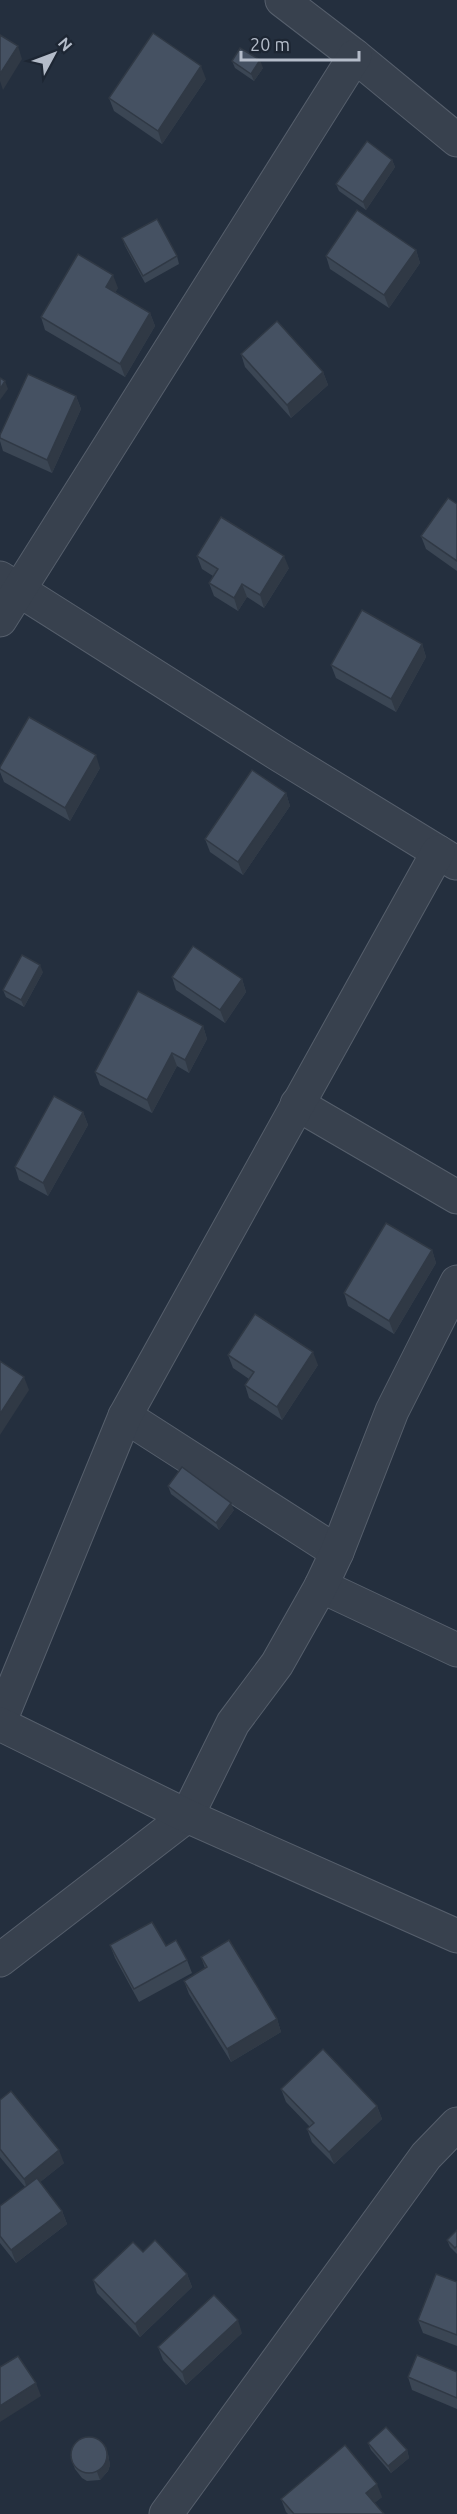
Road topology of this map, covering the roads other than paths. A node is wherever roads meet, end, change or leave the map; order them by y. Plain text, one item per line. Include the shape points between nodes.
1 (282, 0) edge
2 (355, 56) junction
3 (457, 140) edge
4 (9, 583) edge
5 (0, 620) edge
6 (448, 858) edge
7 (297, 1104) junction
8 (457, 1197) edge
9 (457, 1282) edge
10 (446, 1332) edge
11 (126, 1416) junction
12 (337, 1552) junction
13 (321, 1586) junction
14 (457, 1650) edge
15 (0, 1722) edge
16 (187, 1816) junction
17 (457, 1936) edge
18 (0, 1960) edge
19 (457, 2124) edge
20 (166, 2514) edge

1 - 2 street
2 - 3 street
2 - 4 street
4 - 5 street
4 - 6 street
6 - 7 street
7 - 8 street
7 - 11 street
9 - 10 street
10 - 12 street via 392,1411
11 - 12 street
11 - 15 street
12 - 13 street
13 - 14 street
13 - 16 street via 277,1664 233,1723
15 - 16 street
16 - 17 street
16 - 18 street
19 - 20 street via 426,2156

